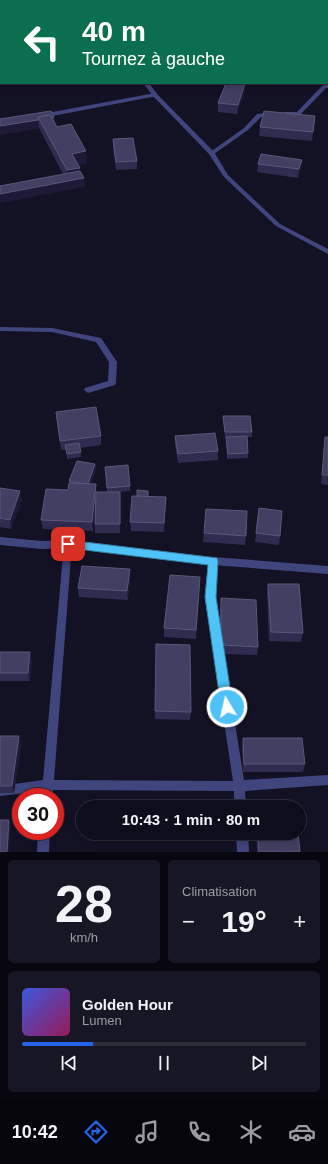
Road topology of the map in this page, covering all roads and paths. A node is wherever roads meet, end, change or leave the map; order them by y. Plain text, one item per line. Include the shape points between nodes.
1 (147, 84) edge
2 (328, 86) edge
3 (155, 95) junction
4 (34, 118) edge
5 (212, 153) junction
6 (328, 252) edge
7 (0, 329) edge
8 (88, 390) dead end
9 (0, 541) edge
10 (68, 544) junction
11 (213, 561) junction
12 (328, 570) edge
13 (328, 780) edge
14 (48, 785) junction
15 (239, 786) junction
16 (48, 788) edge
17 (0, 791) edge
18 (240, 800) edge
19 (44, 840) edge
20 (242, 840) edge
21 (43, 852) edge
22 (242, 852) edge

1 - 3 street
2 - 5 street via 298,114 260,115 246,129
3 - 4 street
3 - 5 street
5 - 6 street via 226,176 278,225
7 - 8 street via 52,330 98,340 112,362 112,382
9 - 10 street via 42,545
10 - 11 street
10 - 14 street
11 - 12 street
11 - 15 street via 210,597
13 - 15 street
14 - 15 street
14 - 16 street
14 - 17 street
15 - 18 street
19 - 21 street
20 - 22 street

